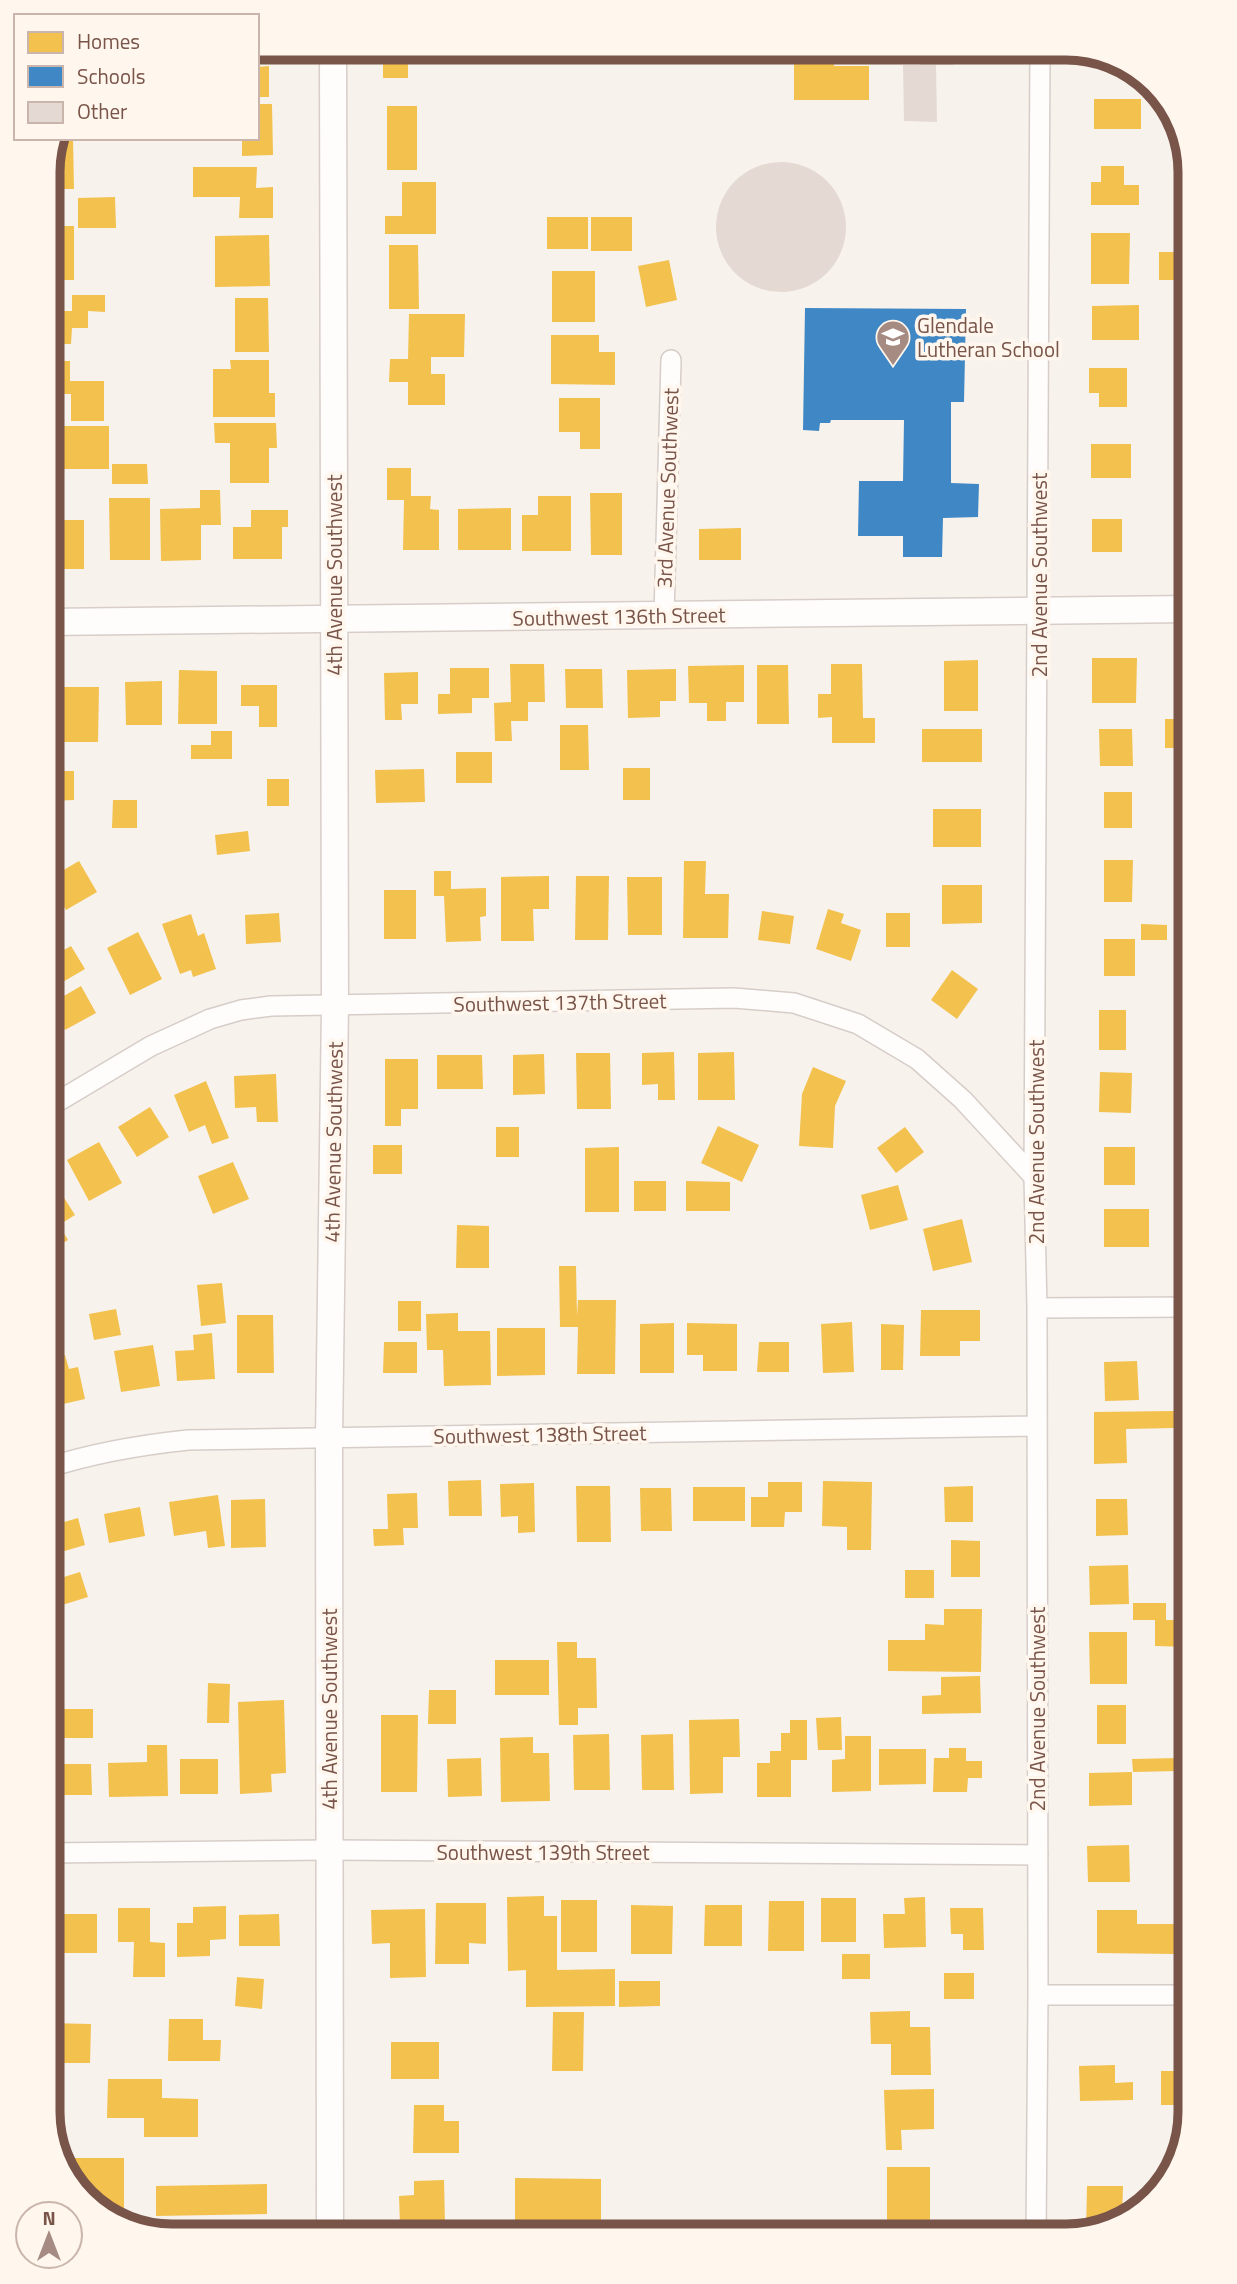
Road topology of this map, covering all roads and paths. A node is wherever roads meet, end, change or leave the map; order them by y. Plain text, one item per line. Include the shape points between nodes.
1 (334, 60) edge
2 (1040, 60) edge
3 (671, 360) dead end
4 (1178, 610) edge
5 (1039, 611) junction
6 (664, 616) junction
7 (334, 619) junction
8 (60, 622) edge
9 (335, 1006) junction
10 (60, 1100) edge
11 (1034, 1177) junction
12 (1178, 1307) edge
13 (1037, 1308) junction
14 (1036, 1426) junction
15 (329, 1438) junction
16 (60, 1464) edge
17 (330, 1850) junction
18 (60, 1853) edge
19 (1038, 1856) junction
20 (1038, 1994) junction
21 (1178, 1995) edge
22 (330, 2224) edge
23 (1036, 2224) edge

1 - 7 street, 4th Avenue Southwest
2 - 5 street, 2nd Avenue Southwest
3 - 6 street, 3rd Avenue Southwest
4 - 5 street, Southwest 136th Street
5 - 6 street, Southwest 136th Street
5 - 11 street, 2nd Avenue Southwest
6 - 7 street, Southwest 136th Street
7 - 8 street, Southwest 136th Street
7 - 9 street, 4th Avenue Southwest
9 - 10 street, Southwest 137th Street via 271,1006 210,1019 151,1046
9 - 11 street, Southwest 137th Street via 734,999 794,1003 858,1024 917,1059 963,1100
9 - 15 street, 4th Avenue Southwest
11 - 13 street, 2nd Avenue Southwest
12 - 13 street
13 - 14 street, 2nd Avenue Southwest
14 - 15 street, Southwest 138th Street
14 - 19 street, 2nd Avenue Southwest
15 - 16 street, Southwest 138th Street via 188,1440
15 - 17 street, 4th Avenue Southwest
17 - 18 street, Southwest 139th Street
17 - 19 street, Southwest 139th Street
17 - 22 street, 4th Avenue Southwest
19 - 20 street, 2nd Avenue Southwest
20 - 21 street
20 - 23 street, 2nd Avenue Southwest

